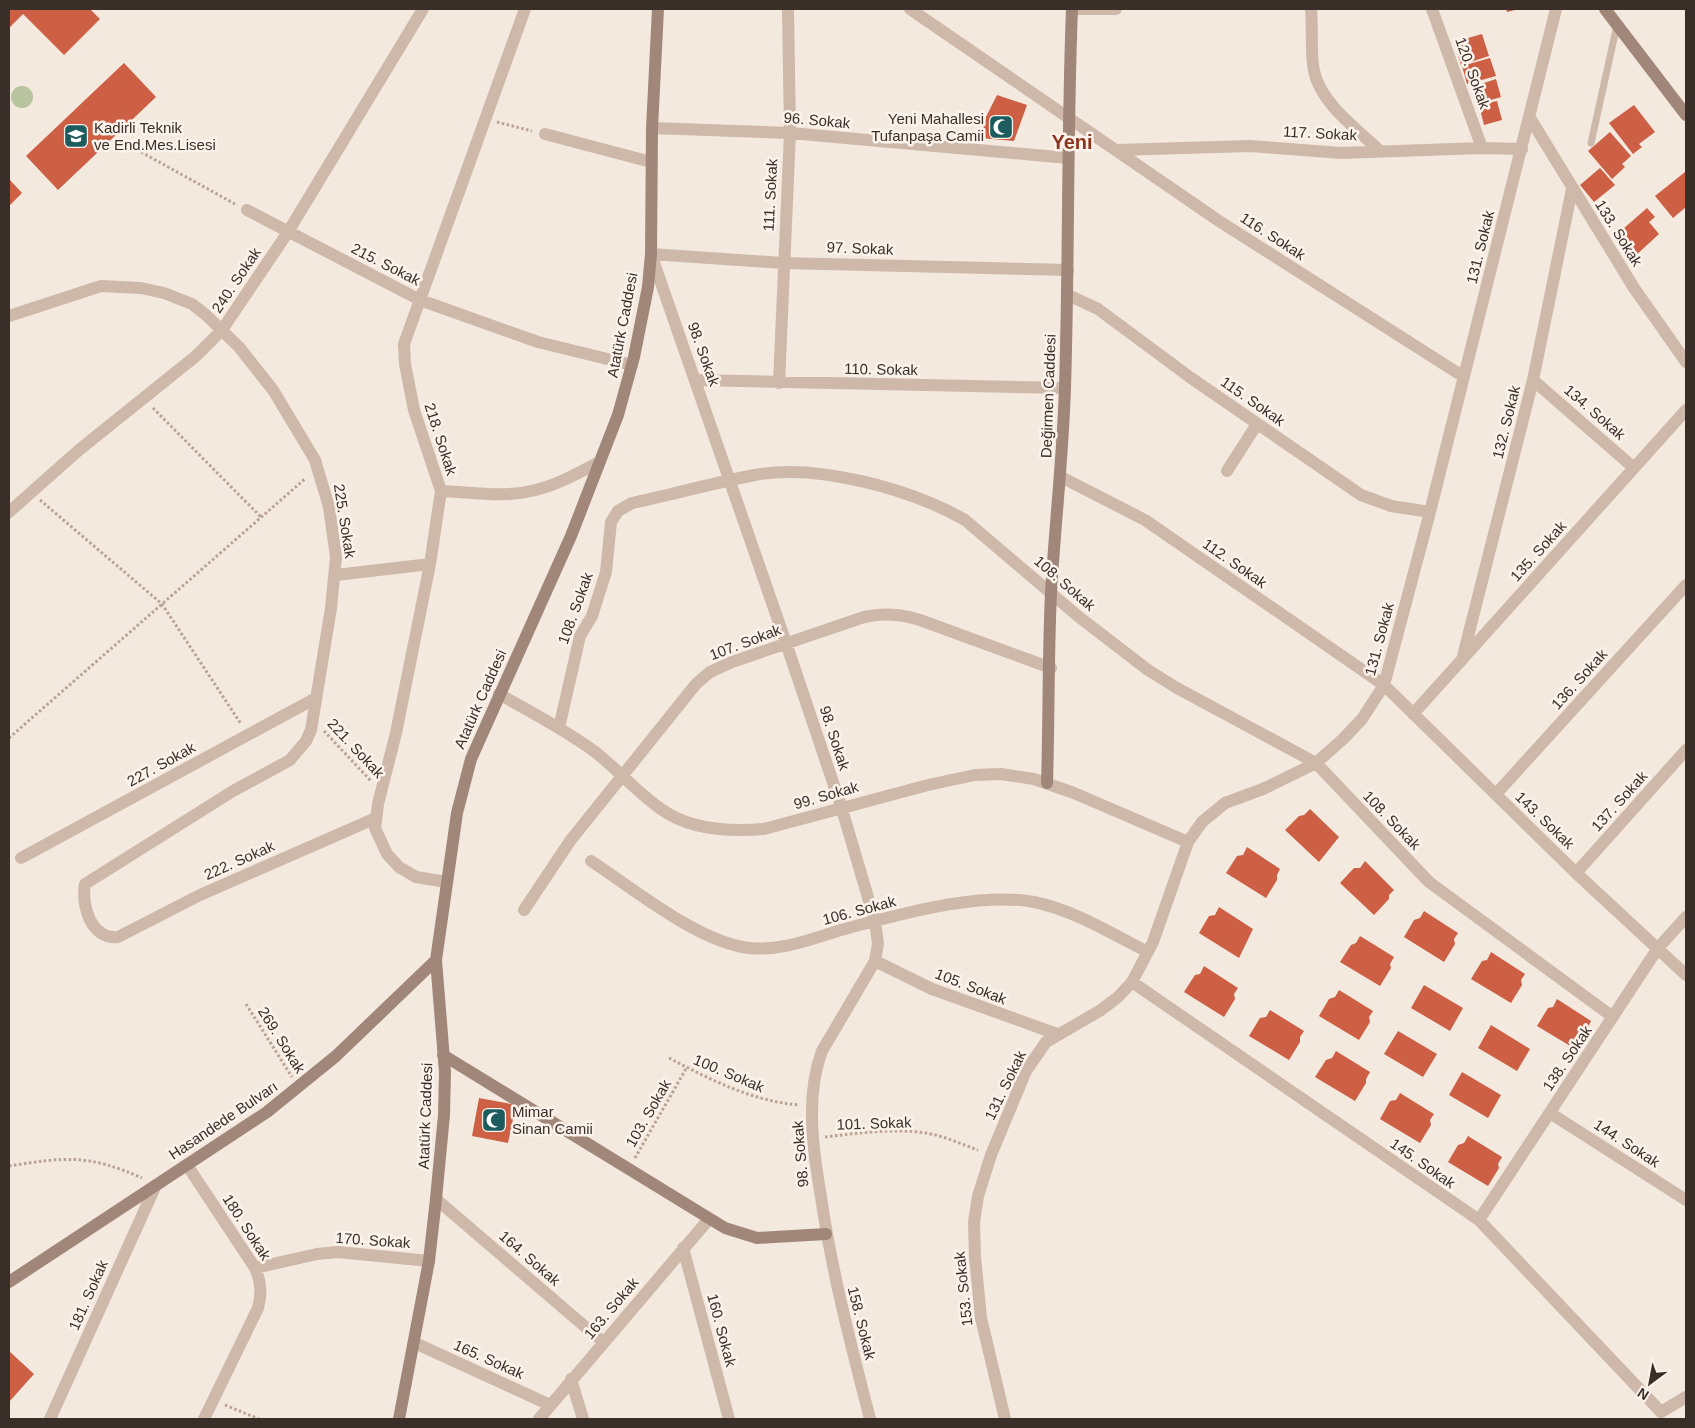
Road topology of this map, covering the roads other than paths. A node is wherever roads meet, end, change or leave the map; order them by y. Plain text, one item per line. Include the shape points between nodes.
1 (423, 9) edge
2 (525, 9) edge
3 (658, 9) edge
4 (788, 9) edge
5 (910, 9) edge
6 (1072, 9) edge
7 (1116, 9) edge
8 (1311, 9) edge
9 (1432, 9) edge
10 (1556, 9) edge
11 (1605, 9) edge
12 (1618, 25) junction
13 (1686, 115) edge
14 (1068, 116) junction
15 (1530, 118) junction
16 (652, 128) junction
17 (790, 133) junction
18 (545, 134) road end
19 (1591, 143) dead end
20 (1482, 148) junction
21 (1522, 149) junction
22 (1116, 150) junction
23 (1380, 151) junction
24 (1068, 158) junction
25 (652, 162) junction
26 (1572, 189) junction
27 (247, 210) road end
28 (288, 232) junction
29 (651, 254) junction
30 (783, 262) junction
31 (1068, 270) junction
32 (1068, 295) junction
33 (420, 300) junction
34 (9, 316) edge
35 (222, 330) junction
36 (1686, 362) edge
37 (632, 365) junction
38 (1464, 377) junction
39 (696, 380) junction
40 (1533, 380) junction
41 (778, 383) junction
42 (1065, 388) junction
43 (1686, 410) edge
44 (1257, 424) junction
45 (599, 462) junction
46 (1634, 468) junction
47 (1227, 471) dead end
48 (1061, 476) junction
49 (731, 482) junction
50 (440, 490) junction
51 (9, 512) edge
52 (1430, 512) junction
53 (430, 564) junction
54 (336, 575) junction
55 (1686, 585) edge
56 (1051, 593) junction
57 (786, 642) junction
58 (1462, 660) junction
59 (1051, 668) junction
60 (1384, 685) junction
61 (499, 694) junction
62 (316, 698) junction
63 (1413, 714) junction
64 (559, 728) junction
65 (1686, 750) edge
66 (1316, 763) junction
67 (623, 775) junction
68 (1047, 783) junction
69 (1496, 794) junction
70 (841, 806) junction
71 (376, 818) junction
72 (1188, 842) junction
73 (22, 858) dead end
74 (591, 861) dead end
75 (1576, 873) junction
76 (446, 882) junction
77 (524, 910) dead end
78 (1686, 917) edge
79 (875, 921) junction
80 (118, 937) joint
81 (1658, 948) junction
82 (1148, 952) junction
83 (436, 960) junction
84 (875, 961) junction
85 (1686, 975) edge
86 (1132, 982) junction
87 (1613, 1017) junction
88 (1057, 1034) junction
89 (443, 1055) junction
90 (1550, 1113) junction
91 (991, 1155) joint
92 (187, 1165) junction
93 (156, 1185) junction
94 (436, 1199) junction
95 (1686, 1200) edge
96 (708, 1219) junction
97 (1479, 1220) junction
98 (826, 1234) junction
99 (683, 1248) junction
100 (429, 1261) junction
101 (255, 1268) junction
102 (9, 1282) edge
103 (603, 1342) junction
104 (415, 1343) junction
105 (571, 1379) junction
106 (1686, 1397) edge
107 (550, 1405) junction
108 (50, 1419) edge
109 (204, 1419) edge
110 (399, 1419) edge
111 (539, 1419) edge
112 (583, 1419) edge
113 (729, 1419) edge
114 (870, 1419) edge
115 (1005, 1419) edge

1 - 28 street, 240. Sokak
2 - 33 street, 218. Sokak
3 - 16 street, Atatürk Caddesi
4 - 17 street, 111. Sokak
5 - 14 street, 116. Sokak
6 - 7 street
6 - 14 street, Değirmen Caddesi
8 - 23 street via 1312,55 1318,82 1336,108
9 - 20 street, 120. Sokak
10 - 15 street, 131. Sokak
11 - 12 street
12 - 13 street
12 - 19 lane
14 - 22 street, 116. Sokak
14 - 24 street, Değirmen Caddesi
15 - 21 street, 131. Sokak
15 - 26 street, 133. Sokak
16 - 17 street, 96. Sokak
16 - 25 street, Atatürk Caddesi
17 - 24 street, 96. Sokak
17 - 30 street, 111. Sokak
18 - 25 street
20 - 21 street, 117. Sokak
20 - 23 street, 117. Sokak
21 - 38 street, 131. Sokak
22 - 23 street, 117. Sokak via 1250,146 1324,153
22 - 38 street, 116. Sokak via 1274,257
24 - 31 street, Değirmen Caddesi
25 - 29 street, Atatürk Caddesi
26 - 36 street, 133. Sokak via 1634,288
26 - 40 street, 132. Sokak
27 - 28 street, 215. Sokak
28 - 33 street, 215. Sokak
28 - 35 street, 240. Sokak
29 - 30 street, 97. Sokak
29 - 37 street, Atatürk Caddesi via 648,287
29 - 39 street, 98. Sokak
30 - 31 street, 97. Sokak
30 - 41 street, 111. Sokak
31 - 32 street, Değirmen Caddesi
32 - 42 street, Değirmen Caddesi
32 - 44 street, 115. Sokak via 1098,309
33 - 37 street, 215. Sokak via 538,342
33 - 50 street, 218. Sokak via 404,344 405,364 414,410
34 - 35 street, 225. Sokak via 82,291 118,286 179,298 192,304
35 - 51 street, 240. Sokak via 196,356
35 - 54 street, 225. Sokak via 273,390 305,440 318,468 329,507
37 - 45 street, Atatürk Caddesi via 618,415
38 - 52 street, 131. Sokak
39 - 41 street, 110. Sokak
39 - 49 street, 98. Sokak
40 - 46 street, 134. Sokak
40 - 58 street, 132. Sokak
41 - 42 street, 110. Sokak
42 - 48 street, Değirmen Caddesi
43 - 46 street, 135. Sokak
44 - 47 street
44 - 52 street, 115. Sokak via 1361,495 1390,506
45 - 50 street via 530,492 494,494
45 - 61 street, Atatürk Caddesi via 568,544
46 - 58 street, 135. Sokak
48 - 56 street, Değirmen Caddesi
48 - 60 street, 112. Sokak via 1145,520
49 - 56 street, 108. Sokak via 755,475 813,473 905,493 965,520
49 - 57 street, 98. Sokak
49 - 64 street, 108. Sokak via 632,503 618,511 611,522 606,572 592,616 580,636
50 - 53 street, 218. Sokak
52 - 60 street, 131. Sokak
53 - 54 street
53 - 71 street, 218. Sokak
54 - 62 street, 225. Sokak
55 - 69 street, 136. Sokak
56 - 59 street, Değirmen Caddesi
56 - 66 street, 108. Sokak via 1148,670
57 - 59 street, 107. Sokak via 886,613 903,615
57 - 67 street, 107. Sokak via 710,672 680,702
57 - 70 street, 98. Sokak
58 - 63 street, 135. Sokak
59 - 68 street, Değirmen Caddesi
60 - 63 street, 143. Sokak
60 - 66 street, 131. Sokak via 1362,719
61 - 64 street, 99. Sokak
61 - 76 street, Atatürk Caddesi via 464,780
62 - 73 street, 227. Sokak
62 - 80 street, 225. Sokak via 306,741 290,760 233,791 85,884 83,896 87,916 107,936
63 - 69 street, 143. Sokak
64 - 67 street, 99. Sokak
65 - 75 street, 137. Sokak
66 - 72 street, 131. Sokak via 1264,789 1224,803 1202,822
66 - 87 street, 108. Sokak via 1429,882
67 - 70 street, 99. Sokak via 661,809 697,825 722,829 764,829
67 - 77 street, 107. Sokak via 570,841
68 - 70 street, 99. Sokak via 1017,775 975,776
68 - 72 street, 99. Sokak
69 - 75 street, 143. Sokak
70 - 79 street, 98. Sokak
71 - 76 street, 218. Sokak via 378,836 387,854 399,867 416,877
71 - 80 street, 222. Sokak via 200,895
72 - 82 street, 131. Sokak
74 - 79 street, 106. Sokak via 687,924 748,948 794,945
75 - 81 street, 143. Sokak
76 - 83 street, Atatürk Caddesi
78 - 81 street, 138. Sokak
79 - 82 street, 106. Sokak via 945,906 1017,900 1075,916
79 - 84 street, 98. Sokak via 878,944
81 - 85 street, 143. Sokak
81 - 87 street, 138. Sokak
82 - 86 street, 131. Sokak
83 - 89 street, Atatürk Caddesi
83 - 92 street, Hasandede Bulvarı via 375,1021 299,1088
84 - 88 street, 105. Sokak via 932,989
84 - 98 street, 98. Sokak via 817,1063 812,1106
86 - 88 street, 131. Sokak via 1101,1010
86 - 97 street, 145. Sokak
87 - 90 street, 138. Sokak
88 - 91 street, 131. Sokak via 1046,1042 1026,1071
89 - 94 street, Atatürk Caddesi via 444,1115
89 - 96 street
90 - 95 street, 144. Sokak
90 - 97 street, 138. Sokak
91 - 115 street, 153. Sokak via 978,1196 974,1222 975,1257 981,1318
92 - 93 street, Hasandede Bulvarı
92 - 101 street, 180. Sokak
93 - 102 street, Hasandede Bulvarı
93 - 108 street, 181. Sokak
94 - 100 street, Atatürk Caddesi
94 - 103 street, 164. Sokak
96 - 98 street via 757,1238
96 - 99 street, 163. Sokak
97 - 106 street, 145. Sokak via 1661,1412
98 - 114 street, 158. Sokak via 840,1307
99 - 103 street, 163. Sokak
99 - 113 street, 160. Sokak
100 - 101 street, 170. Sokak via 338,1252
100 - 104 street, Atatürk Caddesi
101 - 109 street, 180. Sokak via 260,1280 258,1308
103 - 105 street, 163. Sokak
104 - 107 street, 165. Sokak
104 - 110 street, Atatürk Caddesi
105 - 107 street, 163. Sokak
105 - 112 street
107 - 111 street, 163. Sokak

